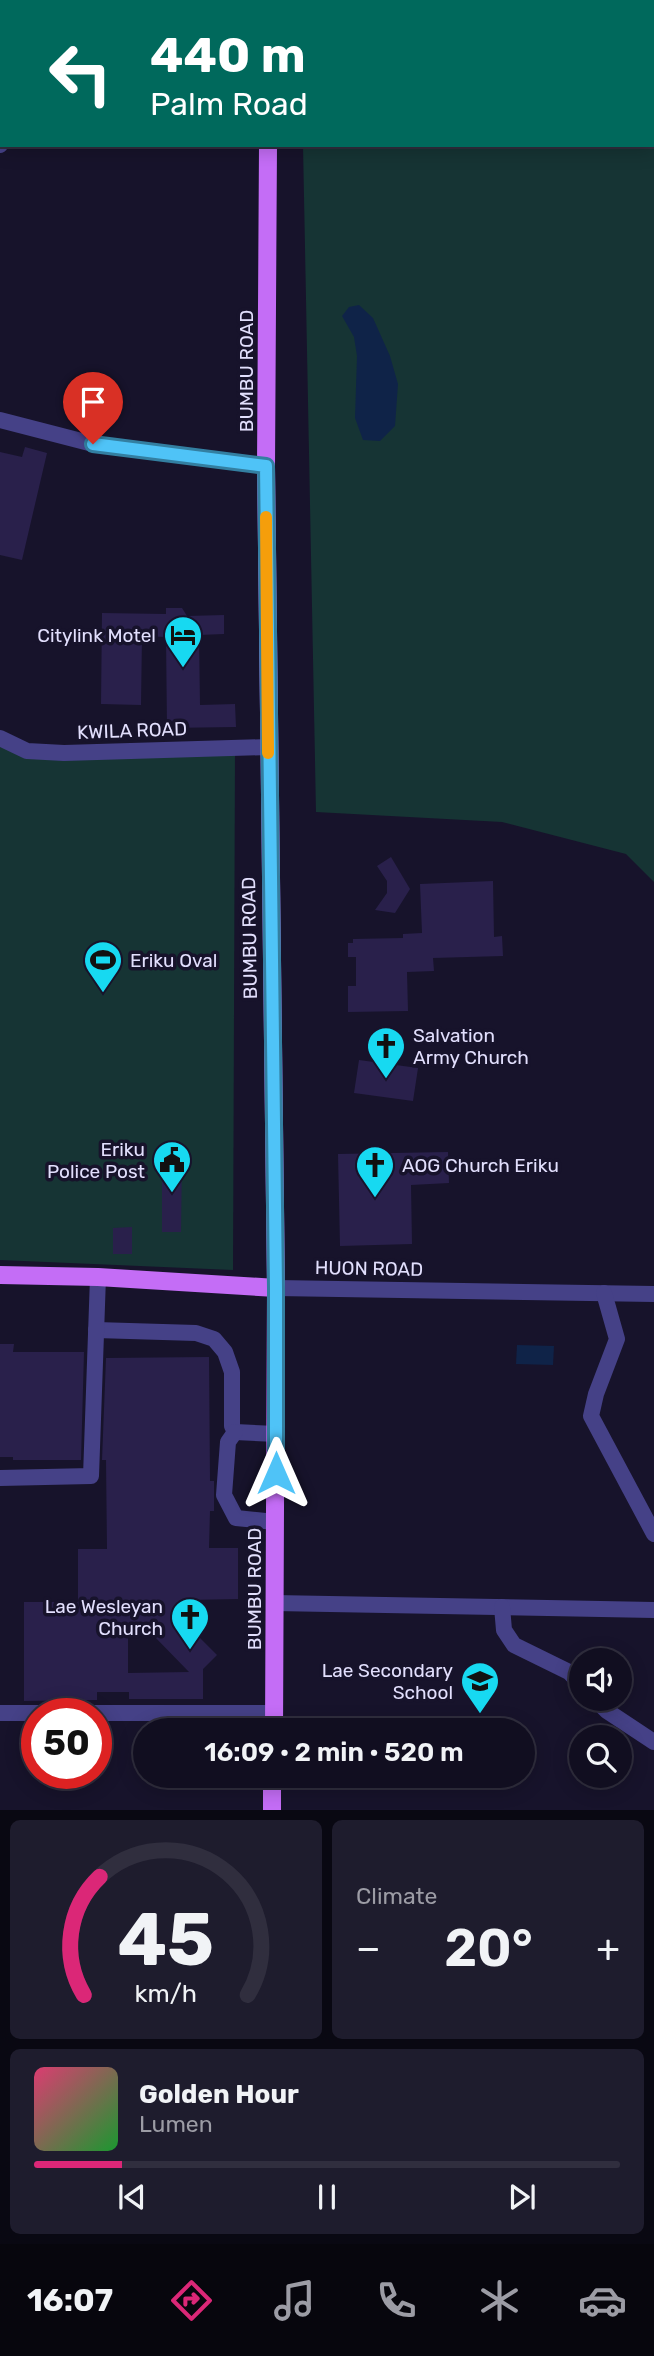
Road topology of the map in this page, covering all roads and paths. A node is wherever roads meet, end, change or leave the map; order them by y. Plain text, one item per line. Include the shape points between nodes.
1 (268, 147) edge
2 (0, 420) edge
3 (266, 466) junction
4 (0, 738) edge
5 (268, 747) junction
6 (0, 1275) edge
7 (98, 1277) junction
8 (276, 1288) junction
9 (604, 1293) junction
10 (654, 1294) edge
11 (96, 1329) junction
12 (235, 1433) junction
13 (276, 1434) junction
14 (0, 1478) edge
15 (275, 1522) junction
16 (654, 1534) edge
17 (274, 1603) junction
18 (502, 1607) junction
19 (654, 1610) edge
20 (569, 1672) edge
21 (606, 1711) edge
22 (0, 1713) edge
23 (152, 1718) edge
24 (274, 1718) edge
25 (654, 1742) edge
26 (272, 1788) edge
27 (272, 1810) edge

1 - 3 main road, BUMBU ROAD
2 - 3 street via 93,444
3 - 5 main road, BUMBU ROAD
4 - 5 street, KWILA ROAD via 26,751 64,753
5 - 8 main road, BUMBU ROAD
6 - 7 main road, HUON ROAD
7 - 8 main road, HUON ROAD
7 - 11 street
8 - 9 street, HUON ROAD
8 - 13 main road, BUMBU ROAD
9 - 10 street, HUON ROAD
9 - 16 street via 617,1339 592,1416
11 - 12 street via 214,1339 232,1372
11 - 14 street via 91,1476
12 - 13 street
12 - 15 street via 228,1442 225,1495 236,1518
13 - 15 main road, BUMBU ROAD
15 - 17 main road, BUMBU ROAD
17 - 18 street
17 - 24 main road, BUMBU ROAD
18 - 19 street
18 - 20 street via 504,1630 514,1646
21 - 25 street
22 - 23 street
26 - 27 main road

